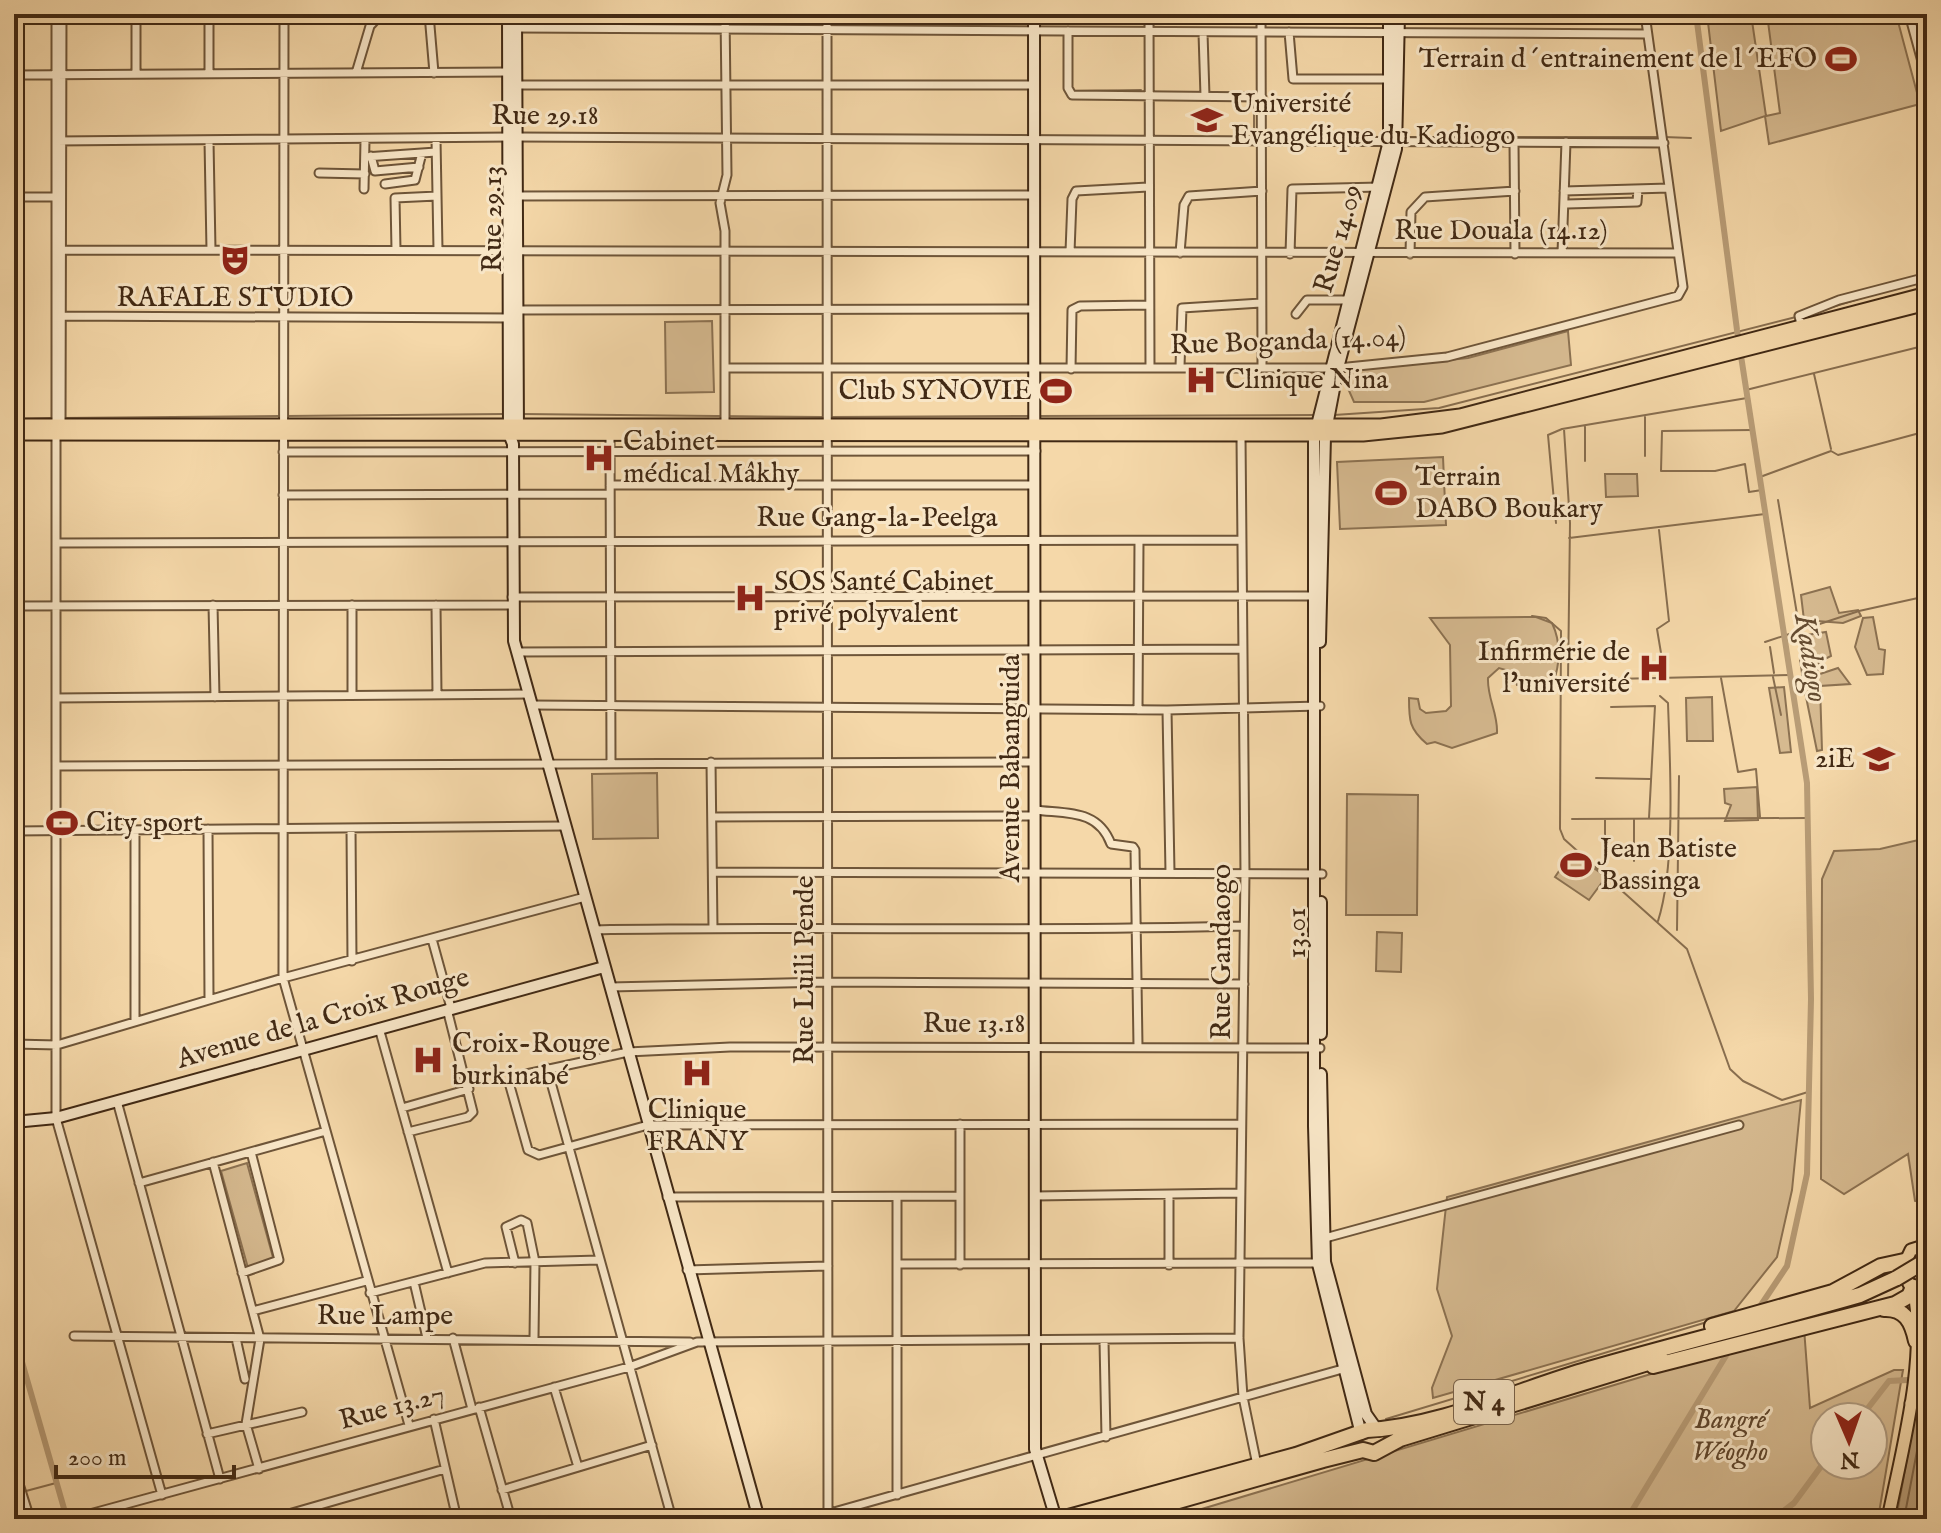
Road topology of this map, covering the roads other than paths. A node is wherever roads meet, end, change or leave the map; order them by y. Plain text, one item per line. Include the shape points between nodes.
1 (59, 14) edge
2 (136, 14) edge
3 (209, 14) edge
4 (284, 14) edge
5 (381, 14) edge
6 (429, 14) edge
7 (508, 14) edge
8 (516, 14) edge
9 (725, 14) edge
10 (827, 14) edge
11 (1034, 14) edge
12 (1149, 14) edge
13 (1261, 14) edge
14 (1389, 14) edge
15 (1399, 14) edge
16 (1645, 14) edge
17 (1909, 14) edge
18 (516, 28) junction
19 (724, 29) junction
20 (827, 29) junction
21 (1034, 30) junction
22 (1068, 31) junction
23 (1261, 31) junction
24 (1289, 32) junction
25 (1394, 32) junction
26 (1149, 33) junction
27 (1203, 33) junction
28 (1647, 34) junction
29 (508, 72) junction
30 (356, 73) junction
31 (434, 73) junction
32 (136, 74) junction
33 (209, 74) junction
34 (284, 74) junction
35 (14, 75) edge
36 (59, 75) junction
37 (1390, 79) junction
38 (1927, 80) edge
39 (516, 85) junction
40 (724, 85) junction
41 (828, 85) junction
42 (1034, 85) junction
43 (1148, 96) junction
44 (1205, 96) junction
45 (1262, 97) junction
46 (512, 137) junction
47 (436, 139) junction
48 (284, 140) junction
49 (365, 140) junction
50 (725, 140) junction
51 (827, 140) junction
52 (1034, 140) junction
53 (59, 141) junction
54 (209, 141) junction
55 (1148, 141) junction
56 (1262, 141) junction
57 (1393, 141) junction
58 (1566, 142) junction
59 (1514, 143) junction
60 (1664, 143) junction
61 (436, 152) junction
62 (422, 153) junction
63 (368, 157) junction
64 (419, 167) junction
65 (319, 173) dead end
66 (365, 174) junction
67 (385, 184) dead end
68 (1148, 187) junction
69 (1380, 187) junction
70 (1669, 188) junction
71 (364, 189) dead end
72 (1638, 189) junction
73 (1262, 191) junction
74 (1515, 191) junction
75 (1564, 191) junction
76 (722, 195) junction
77 (827, 195) junction
78 (1035, 195) junction
79 (437, 196) junction
80 (517, 196) junction
81 (14, 197) edge
82 (56, 197) junction
83 (1567, 204) junction
84 (58, 250) junction
85 (211, 250) junction
86 (396, 250) junction
87 (438, 250) junction
88 (512, 250) junction
89 (283, 251) junction
90 (724, 252) junction
91 (826, 252) junction
92 (1070, 252) junction
93 (1036, 253) junction
94 (1180, 253) junction
95 (1366, 253) junction
96 (1562, 253) junction
97 (1678, 253) junction
98 (1148, 254) junction
99 (1290, 254) junction
100 (1410, 254) junction
101 (1515, 254) junction
102 (1261, 255) junction
103 (1927, 277) edge
104 (1927, 293) edge
105 (1347, 300) junction
106 (1261, 303) junction
107 (1927, 304) edge
108 (1149, 305) junction
109 (1035, 309) junction
110 (724, 310) junction
111 (827, 310) junction
112 (513, 314) junction
113 (1296, 314) dead end
114 (58, 316) junction
115 (283, 318) junction
116 (1803, 330) junction
117 (1180, 366) junction
118 (1262, 366) junction
119 (828, 367) junction
120 (725, 368) junction
121 (1150, 368) junction
122 (1333, 368) junction
123 (1036, 369) junction
124 (1071, 369) junction
125 (14, 425) edge
126 (725, 426) junction
127 (58, 430) junction
128 (283, 430) junction
129 (1036, 430) junction
130 (826, 431) junction
131 (1320, 432) junction
132 (14, 434) edge
133 (513, 435) junction
134 (610, 435) junction
135 (1241, 437) junction
136 (826, 450) junction
137 (610, 451) junction
138 (1036, 451) junction
139 (283, 452) junction
140 (826, 484) junction
141 (1035, 485) junction
142 (610, 490) junction
143 (283, 495) junction
144 (512, 495) junction
145 (826, 539) junction
146 (1034, 539) junction
147 (1242, 540) junction
148 (512, 541) junction
149 (611, 541) junction
150 (1139, 541) junction
151 (58, 543) junction
152 (283, 543) junction
153 (610, 596) junction
154 (1242, 596) junction
155 (1317, 596) junction
156 (1035, 597) junction
157 (1137, 597) junction
158 (825, 598) junction
159 (512, 601) junction
160 (213, 605) junction
161 (283, 605) junction
162 (352, 605) junction
163 (436, 605) junction
164 (14, 606) edge
165 (57, 606) junction
166 (1242, 649) junction
167 (1036, 650) junction
168 (610, 651) junction
169 (827, 651) junction
170 (1138, 651) junction
171 (517, 652) junction
172 (352, 695) junction
173 (437, 695) junction
174 (215, 697) junction
175 (283, 697) junction
176 (56, 698) junction
177 (531, 700) junction
178 (1317, 705) junction
179 (826, 706) junction
180 (610, 707) junction
181 (1036, 708) junction
182 (1242, 709) junction
183 (1138, 710) junction
184 (1167, 710) junction
185 (826, 761) junction
186 (711, 762) junction
187 (1035, 762) junction
188 (283, 763) junction
189 (547, 763) junction
190 (611, 763) junction
191 (57, 766) junction
192 (1035, 813) junction
193 (827, 816) junction
194 (713, 817) junction
195 (564, 826) junction
196 (283, 827) junction
197 (351, 828) junction
198 (208, 829) junction
199 (14, 831) edge
200 (58, 831) junction
201 (135, 831) junction
202 (713, 872) junction
203 (1137, 872) junction
204 (1170, 872) junction
205 (827, 873) junction
206 (1035, 873) junction
207 (1245, 873) junction
208 (1318, 874) junction
209 (585, 897) junction
210 (1244, 926) junction
211 (827, 927) junction
212 (713, 928) junction
213 (1138, 929) junction
214 (594, 930) junction
215 (1035, 931) junction
216 (432, 939) junction
217 (352, 961) junction
218 (604, 967) junction
219 (283, 978) junction
220 (827, 982) junction
221 (1035, 983) junction
222 (1137, 983) junction
223 (1244, 984) junction
224 (610, 987) junction
225 (209, 999) junction
226 (449, 1008) junction
227 (135, 1021) junction
228 (379, 1028) junction
229 (14, 1044) edge
230 (57, 1045) junction
231 (1035, 1046) junction
232 (1138, 1046) junction
233 (1244, 1046) junction
234 (827, 1047) junction
235 (1317, 1048) junction
236 (303, 1050) junction
237 (628, 1052) junction
238 (547, 1068) junction
239 (469, 1089) junction
240 (117, 1101) junction
241 (402, 1108) junction
242 (56, 1118) junction
243 (14, 1122) edge
244 (1035, 1123) junction
245 (960, 1124) junction
246 (1241, 1124) junction
247 (648, 1125) junction
248 (827, 1125) junction
249 (1739, 1125) dead end
250 (326, 1131) junction
251 (408, 1132) junction
252 (568, 1147) junction
253 (251, 1152) junction
254 (213, 1162) junction
255 (139, 1183) junction
256 (1238, 1193) junction
257 (828, 1196) junction
258 (960, 1196) junction
259 (1035, 1196) junction
260 (667, 1197) junction
261 (1169, 1197) junction
262 (897, 1198) junction
263 (1325, 1238) junction
264 (1927, 1245) edge
265 (599, 1260) junction
266 (1927, 1260) edge
267 (1904, 1261) junction
268 (535, 1262) junction
269 (515, 1263) junction
270 (1322, 1263) junction
271 (897, 1264) junction
272 (960, 1265) junction
273 (1035, 1265) junction
274 (1169, 1265) junction
275 (1240, 1265) junction
276 (828, 1266) junction
277 (1927, 1269) edge
278 (687, 1270) junction
279 (242, 1273) junction
280 (448, 1273) junction
281 (366, 1281) junction
282 (414, 1282) junction
283 (1910, 1285) edge
284 (370, 1293) junction
285 (1927, 1304) edge
286 (253, 1311) junction
287 (1872, 1311) junction
288 (74, 1336) dead end
289 (1922, 1336) edge
290 (119, 1337) junction
291 (236, 1338) junction
292 (383, 1338) junction
293 (427, 1338) junction
294 (453, 1338) junction
295 (534, 1338) junction
296 (1239, 1338) junction
297 (181, 1339) junction
298 (260, 1339) junction
299 (622, 1340) junction
300 (828, 1340) junction
301 (897, 1340) junction
302 (1035, 1340) junction
303 (702, 1341) junction
304 (1104, 1341) junction
305 (629, 1367) junction
306 (1350, 1367) junction
307 (1590, 1376) junction
308 (245, 1379) dead end
309 (554, 1387) junction
310 (1243, 1397) junction
311 (1909, 1403) junction
312 (1927, 1403) edge
313 (475, 1408) junction
314 (302, 1412) dead end
315 (434, 1419) junction
316 (246, 1424) junction
317 (409, 1425) junction
318 (207, 1434) junction
319 (1361, 1434) junction
320 (1106, 1437) junction
321 (1380, 1438) junction
322 (652, 1445) junction
323 (1363, 1450) junction
324 (1036, 1456) junction
325 (1257, 1466) junction
326 (578, 1467) junction
327 (14, 1468) edge
328 (259, 1469) junction
329 (445, 1469) junction
330 (220, 1479) junction
331 (16, 1486) edge
332 (502, 1490) junction
333 (162, 1495) junction
334 (897, 1495) junction
335 (828, 1514) junction
336 (86, 1515) dead end
337 (30, 1519) edge
338 (271, 1519) edge
339 (457, 1519) edge
340 (511, 1519) edge
341 (672, 1519) edge
342 (759, 1519) edge
343 (809, 1519) edge
344 (1059, 1519) edge
345 (1115, 1519) edge
346 (1888, 1519) edge

1 - 36 street
2 - 32 street
3 - 33 street
4 - 34 street
5 - 30 street via 370,26
6 - 31 street
7 - 29 street
8 - 18 street, Rue 29.13
9 - 19 street
10 - 20 street, Rue Luili Pende
11 - 21 street, Avenue Babanguida
12 - 26 street
13 - 23 street
14 - 25 street, Rue 14.09
15 - 25 street, Rue 14.09
16 - 28 street
17 - 38 street
18 - 19 street
18 - 39 street, Rue 29.13
19 - 20 street
19 - 40 street
20 - 21 street
20 - 41 street, Rue Luili Pende
21 - 22 street
21 - 42 street, Avenue Babanguida
22 - 26 street
22 - 43 street via 1070,93
23 - 24 street
23 - 27 street
23 - 45 street
24 - 25 street
24 - 37 street via 1293,79
25 - 28 street
25 - 37 street, Rue 14.09
25 - 57 street, Rue 14.09
26 - 27 street
26 - 43 street
27 - 44 street
28 - 60 street
29 - 31 street
29 - 46 street
30 - 31 street
30 - 34 street
32 - 33 street
32 - 36 street
33 - 34 street
34 - 48 street
35 - 36 street
36 - 53 street
37 - 57 street, Rue 14.09
39 - 40 street
39 - 46 street, Rue 29.13
40 - 41 street
40 - 50 street
41 - 42 street
41 - 51 street, Rue Luili Pende
42 - 52 street, Avenue Babanguida
43 - 44 street
43 - 55 street
44 - 45 street
45 - 56 street
46 - 47 street, Rue 29.18
46 - 50 street, Rue 29.18
46 - 80 street, Rue 29.13
46 - 88 street
47 - 49 street, Rue 29.18
47 - 61 street
48 - 49 street, Rue 29.18
48 - 54 street, Rue 29.18
48 - 89 street
49 - 63 street
50 - 51 street, Rue 29.18
50 - 76 street
51 - 52 street, Rue 29.18
51 - 77 street, Rue Luili Pende
52 - 55 street, Rue 29.18
52 - 78 street, Avenue Babanguida
53 - 54 street, Rue 29.18
53 - 82 street
53 - 84 street
54 - 85 street
55 - 56 street, Rue 29.18
55 - 68 street
56 - 57 street, Rue 29.18
56 - 73 street
57 - 59 street, Rue 29.18
57 - 69 street, Rue 14.09
57 - 95 street, Rue 14.09
58 - 59 street, Rue 29.18
58 - 60 street, Rue 29.18
58 - 75 street
59 - 74 street
60 - 70 street
61 - 62 street
61 - 79 street
62 - 63 street
62 - 64 street
63 - 64 street via 375,171
63 - 66 street
64 - 67 street via 415,180
65 - 66 street
66 - 71 street
68 - 92 street via 1081,188 1073,196
68 - 98 street
69 - 95 street, Rue 14.09
69 - 99 street via 1292,189
70 - 72 street
70 - 97 street
72 - 75 street
72 - 83 street via 1637,202
73 - 94 street via 1189,196
73 - 102 street
74 - 100 street via 1425,197 1411,212
74 - 101 street
75 - 83 street
76 - 77 street
76 - 80 street
76 - 90 street
77 - 78 street
77 - 91 street, Rue Luili Pende
78 - 93 street, Avenue Babanguida
79 - 86 street via 395,198
79 - 87 street
80 - 88 street, Rue 29.13
81 - 82 street
82 - 84 street
83 - 96 street
84 - 85 street, Rue Douala (14.12)
84 - 114 street
85 - 89 street, Rue Douala (14.12)
86 - 87 street, Rue Douala (14.12)
86 - 89 street, Rue Douala (14.12)
87 - 88 street, Rue Douala (14.12)
88 - 90 street, Rue Douala (14.12)
88 - 112 street
89 - 115 street
90 - 91 street, Rue Douala (14.12)
90 - 110 street
91 - 93 street, Rue Douala (14.12)
91 - 111 street, Rue Luili Pende
92 - 93 street, Rue Douala (14.12)
92 - 98 street, Rue Douala (14.12)
93 - 109 street, Avenue Babanguida
94 - 98 street, Rue Douala (14.12)
94 - 102 street, Rue Douala (14.12)
95 - 99 street, Rue Douala (14.12)
95 - 100 street, Rue Douala (14.12)
95 - 105 street, Rue 14.09
95 - 122 street, Rue 14.09
96 - 97 street, Rue Douala (14.12)
96 - 101 street, Rue Douala (14.12)
97 - 122 street, Rue Boganda (14.04) via 1683,287 1678,296 1447,357
98 - 108 street
99 - 102 street, Rue Douala (14.12)
100 - 101 street, Rue Douala (14.12)
102 - 106 street
103 - 116 street via 1799,316
104 - 116 main road
105 - 113 street via 1307,300
105 - 122 street, Rue 14.09
106 - 117 street via 1182,308
106 - 118 street
107 - 116 main road
108 - 121 street
108 - 124 street via 1080,306 1071,313
109 - 111 street
109 - 123 street, Avenue Babanguida
110 - 111 street
110 - 112 street
110 - 120 street
111 - 119 street, Rue Luili Pende
112 - 115 street
112 - 133 street
114 - 115 street
114 - 127 street
115 - 128 street
116 - 131 main road via 1460,415
117 - 118 street, Rue Boganda (14.04)
117 - 121 street, Rue Boganda (14.04)
118 - 122 street, Rue Boganda (14.04)
119 - 120 street, Rue Boganda (14.04)
119 - 123 street, Rue Boganda (14.04)
119 - 130 street, Rue Luili Pende
120 - 126 street
121 - 124 street, Rue Boganda (14.04)
122 - 131 street, Rue 14.09
123 - 124 street, Rue Boganda (14.04)
123 - 129 street, Avenue Babanguida
125 - 127 main road
126 - 130 main road
126 - 133 main road
127 - 128 main road
127 - 132 main road
127 - 151 street
128 - 133 main road
128 - 139 street
129 - 130 main road
129 - 131 main road
129 - 135 main road
129 - 138 street, Avenue Babanguida
130 - 134 main road
130 - 136 street, Rue Luili Pende
131 - 135 main road
131 - 155 street, 13.01
133 - 134 main road
133 - 137 street
133 - 139 street
133 - 144 street
134 - 137 street
135 - 147 street, Rue Gandaogo
136 - 137 street
136 - 138 street
136 - 140 street, Rue Luili Pende
137 - 142 street
138 - 141 street, Avenue Babanguida
139 - 143 street
140 - 141 street
140 - 142 street
140 - 145 street, Rue Luili Pende
141 - 146 street, Avenue Babanguida
142 - 144 street
142 - 149 street
143 - 144 street
143 - 152 street
144 - 148 street
145 - 146 street, Rue Gang-la-Peelga
145 - 149 street, Rue Gang-la-Peelga
145 - 158 street, Rue Luili Pende
146 - 150 street, Rue Gang-la-Peelga
146 - 156 street, Avenue Babanguida
147 - 150 street, Rue Gang-la-Peelga
147 - 154 street, Rue Gandaogo
148 - 149 street, Rue Gang-la-Peelga
148 - 152 street, Rue Gang-la-Peelga
148 - 159 street
149 - 153 street
150 - 157 street
151 - 152 street, Rue Gang-la-Peelga
151 - 165 street
152 - 161 street
153 - 158 street
153 - 159 street
153 - 168 street
154 - 155 street
154 - 157 street
154 - 166 street, Rue Gandaogo
155 - 178 street, 13.01
156 - 157 street
156 - 158 street
156 - 167 street, Avenue Babanguida
157 - 170 street
158 - 169 street, Rue Luili Pende
159 - 163 street
159 - 171 street
160 - 161 street
160 - 165 street
160 - 174 street
161 - 162 street
161 - 175 street
162 - 163 street
162 - 172 street
163 - 173 street
164 - 165 street
165 - 176 street
166 - 170 street
166 - 182 street, Rue Gandaogo
167 - 169 street
167 - 170 street
167 - 181 street, Avenue Babanguida
168 - 169 street
168 - 171 street
168 - 180 street
169 - 179 street, Rue Luili Pende
170 - 183 street
171 - 177 street
172 - 173 street
172 - 175 street
173 - 177 street
174 - 175 street
174 - 176 street
175 - 188 street
176 - 191 street
177 - 180 street
177 - 189 street
178 - 182 street
178 - 208 street, 13.01
179 - 180 street
179 - 181 street
179 - 185 street, Rue Luili Pende
180 - 190 street
181 - 183 street
181 - 187 street, Avenue Babanguida
182 - 184 street
182 - 207 street, Rue Gandaogo
183 - 184 street
184 - 204 street
185 - 186 street
185 - 187 street
185 - 193 street, Rue Luili Pende
186 - 190 street
186 - 194 street
187 - 192 street, Avenue Babanguida
188 - 189 street
188 - 191 street
188 - 196 street
189 - 190 street
189 - 195 street
191 - 200 street
192 - 193 street
192 - 203 street via 1085,816 1103,826 1111,844 1133,847
192 - 206 street, Avenue Babanguida
193 - 194 street
193 - 205 street, Rue Luili Pende
194 - 202 street
195 - 197 street
195 - 209 street
196 - 197 street
196 - 198 street
196 - 219 street
197 - 217 street
198 - 201 street
198 - 225 street
199 - 200 street
200 - 201 street
200 - 230 street
201 - 227 street
202 - 205 street
202 - 212 street
203 - 204 street
203 - 206 street
203 - 213 street
204 - 207 street
205 - 206 street
205 - 211 street, Rue Luili Pende
206 - 215 street, Avenue Babanguida
207 - 208 street
207 - 210 street, Rue Gandaogo
208 - 235 street, 13.01
209 - 214 street
209 - 216 street
210 - 213 street
210 - 223 street, Rue Gandaogo
211 - 212 street
211 - 215 street
211 - 220 street, Rue Luili Pende
212 - 214 street
213 - 215 street
213 - 222 street
214 - 218 street
215 - 221 street, Avenue Babanguida
216 - 217 street
216 - 226 street
217 - 219 street
218 - 224 street
218 - 226 street, Avenue de la Croix Rouge
219 - 225 street
219 - 236 street
220 - 221 street
220 - 224 street
220 - 234 street, Rue Luili Pende
221 - 222 street
221 - 231 street, Avenue Babanguida
222 - 223 street
222 - 232 street
223 - 233 street, Rue Gandaogo
224 - 237 street
225 - 227 street
226 - 228 street, Avenue de la Croix Rouge
226 - 239 street
227 - 230 street
228 - 236 street, Avenue de la Croix Rouge
228 - 241 street
229 - 230 street
230 - 242 street
231 - 232 street, Rue 13.18
231 - 234 street, Rue 13.18
231 - 244 street, Avenue Babanguida
232 - 233 street, Rue 13.18
233 - 235 street, Rue 13.18
233 - 246 street, Rue Gandaogo
234 - 237 street, Rue 13.18
234 - 248 street, Rue Luili Pende
235 - 263 street, 13.01
235 - 270 street, 13.01
236 - 240 street, Avenue de la Croix Rouge
236 - 250 street
237 - 238 street, Rue 13.18
237 - 247 street
238 - 252 street
238 - 252 street, Rue 13.18 via 517,1076 511,1089 528,1150 539,1155
239 - 241 street
239 - 251 street via 474,1110 470,1116
240 - 242 street, Avenue de la Croix Rouge
240 - 255 street
241 - 251 street
242 - 243 street, Avenue de la Croix Rouge
242 - 290 street
244 - 245 street
244 - 246 street
244 - 259 street, Avenue Babanguida
245 - 248 street
245 - 258 street
246 - 256 street, Rue Gandaogo
247 - 248 street
247 - 252 street
247 - 260 street
248 - 257 street, Rue Luili Pende
249 - 263 street
250 - 253 street
250 - 281 street
251 - 280 street
252 - 265 street
253 - 254 street
253 - 279 street via 279,1260
254 - 255 street
254 - 279 street
255 - 297 street
256 - 261 street
256 - 275 street, Rue Gandaogo
257 - 260 street
257 - 262 street
257 - 276 street, Rue Luili Pende
258 - 262 street
258 - 272 street
259 - 261 street
259 - 273 street, Avenue Babanguida
260 - 278 street
261 - 274 street
262 - 271 street
263 - 270 street, 13.01
264 - 267 main road via 1911,1250
265 - 268 street
265 - 299 street
266 - 283 highway, N 4, bridge
267 - 283 main road
267 - 307 highway via 1881,1266 1833,1292 1733,1320
268 - 269 street
268 - 269 street via 527,1223 521,1220 506,1227
268 - 295 street
269 - 280 street via 485,1263
270 - 275 street
270 - 306 street, 13.01
271 - 272 street
271 - 301 street
272 - 273 street
273 - 274 street
273 - 302 street, Avenue Babanguida
274 - 275 street
275 - 296 street, Rue Gandaogo
276 - 278 street
276 - 300 street, Rue Luili Pende
277 - 283 highway, N 4
278 - 303 street
279 - 286 street
280 - 282 street
281 - 284 street
281 - 286 street
282 - 284 street
282 - 293 street
283 - 287 highway via 1903,1301
283 - 289 main road
283 - 307 highway, N 4 via 1849,1298
284 - 292 street
285 - 289 main road
286 - 298 street
287 - 289 highway via 1894,1309
287 - 307 highway
288 - 290 street, Rue Lampe
289 - 311 main road
290 - 297 street, Rue Lampe
290 - 333 street
291 - 297 street, Rue Lampe
291 - 298 street, Rue Lampe
291 - 308 street
292 - 293 street, Rue Lampe
292 - 298 street, Rue Lampe
292 - 317 street
293 - 294 street, Rue Lampe
294 - 295 street, Rue Lampe
294 - 313 street
295 - 299 street, Rue Lampe
296 - 304 street, Rue Lampe
296 - 310 street, Rue Gandaogo
297 - 318 street
298 - 316 street
299 - 303 street, Rue Lampe
299 - 305 street
300 - 301 street, Rue Lampe
300 - 303 street, Rue Lampe
300 - 335 street, Rue Luili Pende
301 - 302 street, Rue Lampe
301 - 334 street
302 - 304 street, Rue Lampe
302 - 324 street, Avenue Babanguida
303 - 305 street, Rue 13.27
303 - 342 street
304 - 320 street
305 - 309 street, Rue 13.27
305 - 322 street
306 - 310 street
306 - 319 street, 13.01
306 - 321 street, 13.01
307 - 321 highway, N 4 via 1420,1422
309 - 313 street, Rue 13.27
309 - 326 street
310 - 320 street
310 - 325 street, Rue Gandaogo
311 - 312 street
311 - 346 main road
313 - 315 street, Rue 13.27
313 - 332 street
314 - 316 street
315 - 317 street, Rue 13.27
315 - 329 street
316 - 318 street
316 - 328 street
317 - 328 street, Rue 13.27
318 - 330 street
319 - 321 highway, N 4 via 1367,1430
319 - 323 highway
319 - 325 highway, N 4
320 - 324 street
321 - 323 highway, N 4 via 1374,1453
322 - 326 street
322 - 341 street
323 - 345 highway, N 4
324 - 334 street
324 - 344 street, Avenue Babanguida
325 - 344 highway, N 4
326 - 332 street
327 - 331 street
328 - 330 street, Rue 13.27
329 - 338 street
329 - 339 street
330 - 333 street, Rue 13.27
331 - 337 street
332 - 340 street
333 - 336 street, Rue 13.27
334 - 335 street
335 - 343 street

